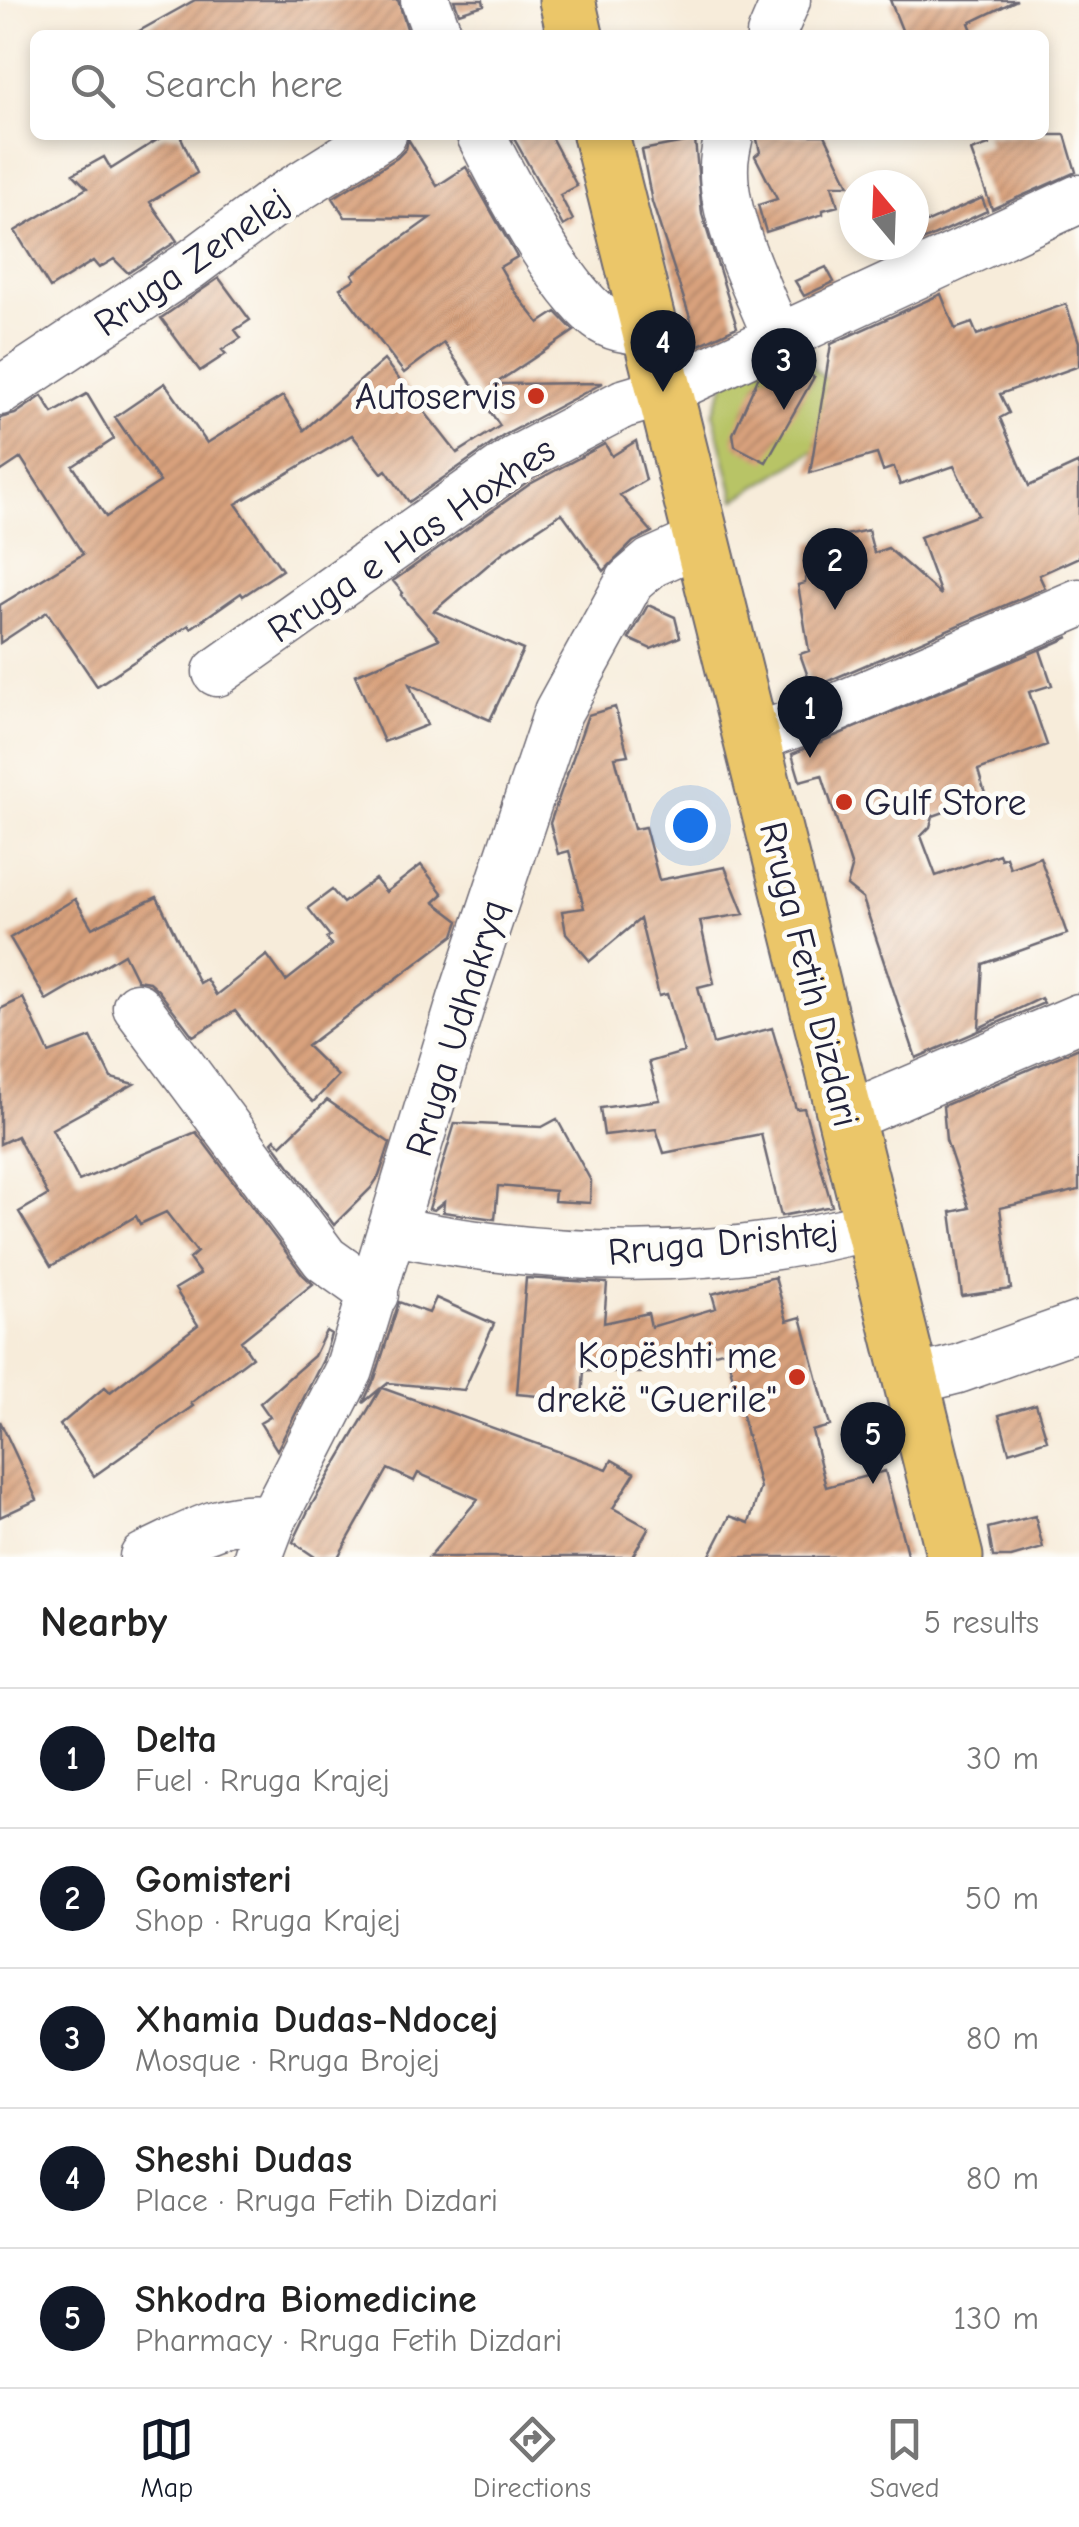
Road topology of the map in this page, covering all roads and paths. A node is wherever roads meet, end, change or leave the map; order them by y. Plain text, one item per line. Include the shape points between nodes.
1 (425, 0) edge
2 (566, 0) edge
3 (786, 0) edge
4 (436, 30) edge
5 (575, 30) edge
6 (773, 30) edge
7 (374, 140) edge
8 (484, 140) edge
9 (602, 140) edge
10 (728, 140) edge
11 (1079, 198) edge
12 (650, 331) junction
13 (778, 339) junction
14 (0, 391) edge
15 (664, 392) junction
16 (702, 540) junction
17 (1079, 603) edge
18 (218, 672) dead end
19 (752, 738) junction
20 (137, 1007) dead end
21 (1079, 1018) edge
22 (846, 1118) junction
23 (872, 1225) junction
24 (394, 1232) junction
25 (374, 1294) junction
26 (1079, 1326) edge
27 (911, 1381) junction
28 (265, 1539) edge
29 (144, 1557) edge
30 (955, 1557) edge

1 - 4 street
2 - 5 main road
3 - 6 street
7 - 14 street, Rruga Zenelej
8 - 12 street via 583,302 617,327
9 - 12 main road, Rruga Fetih Dizdari
10 - 13 street via 726,195
11 - 13 street, Rruga e Has Hoxhes
12 - 15 main road, Rruga Fetih Dizdari
13 - 15 street, Rruga e Has Hoxhes
15 - 16 main road, Rruga Fetih Dizdari
15 - 18 street, Rruga e Has Hoxhes via 624,404 516,460
16 - 19 main road, Rruga Fetih Dizdari
16 - 24 street, Rruga Udhakryq via 650,563 630,582 558,712 462,999
17 - 19 street
19 - 22 main road, Rruga Fetih Dizdari
20 - 25 street via 325,1260
21 - 22 street
22 - 23 main road, Rruga Fetih Dizdari
23 - 24 street, Rruga Drishtej via 822,1238 646,1258
23 - 27 main road, Rruga Fetih Dizdari
24 - 25 street, Rruga Udhakryq
25 - 28 street, Rruga Udhakryq via 349,1370
26 - 27 street
27 - 30 main road, Rruga Fetih Dizdari
28 - 29 street via 250,1516 231,1518

